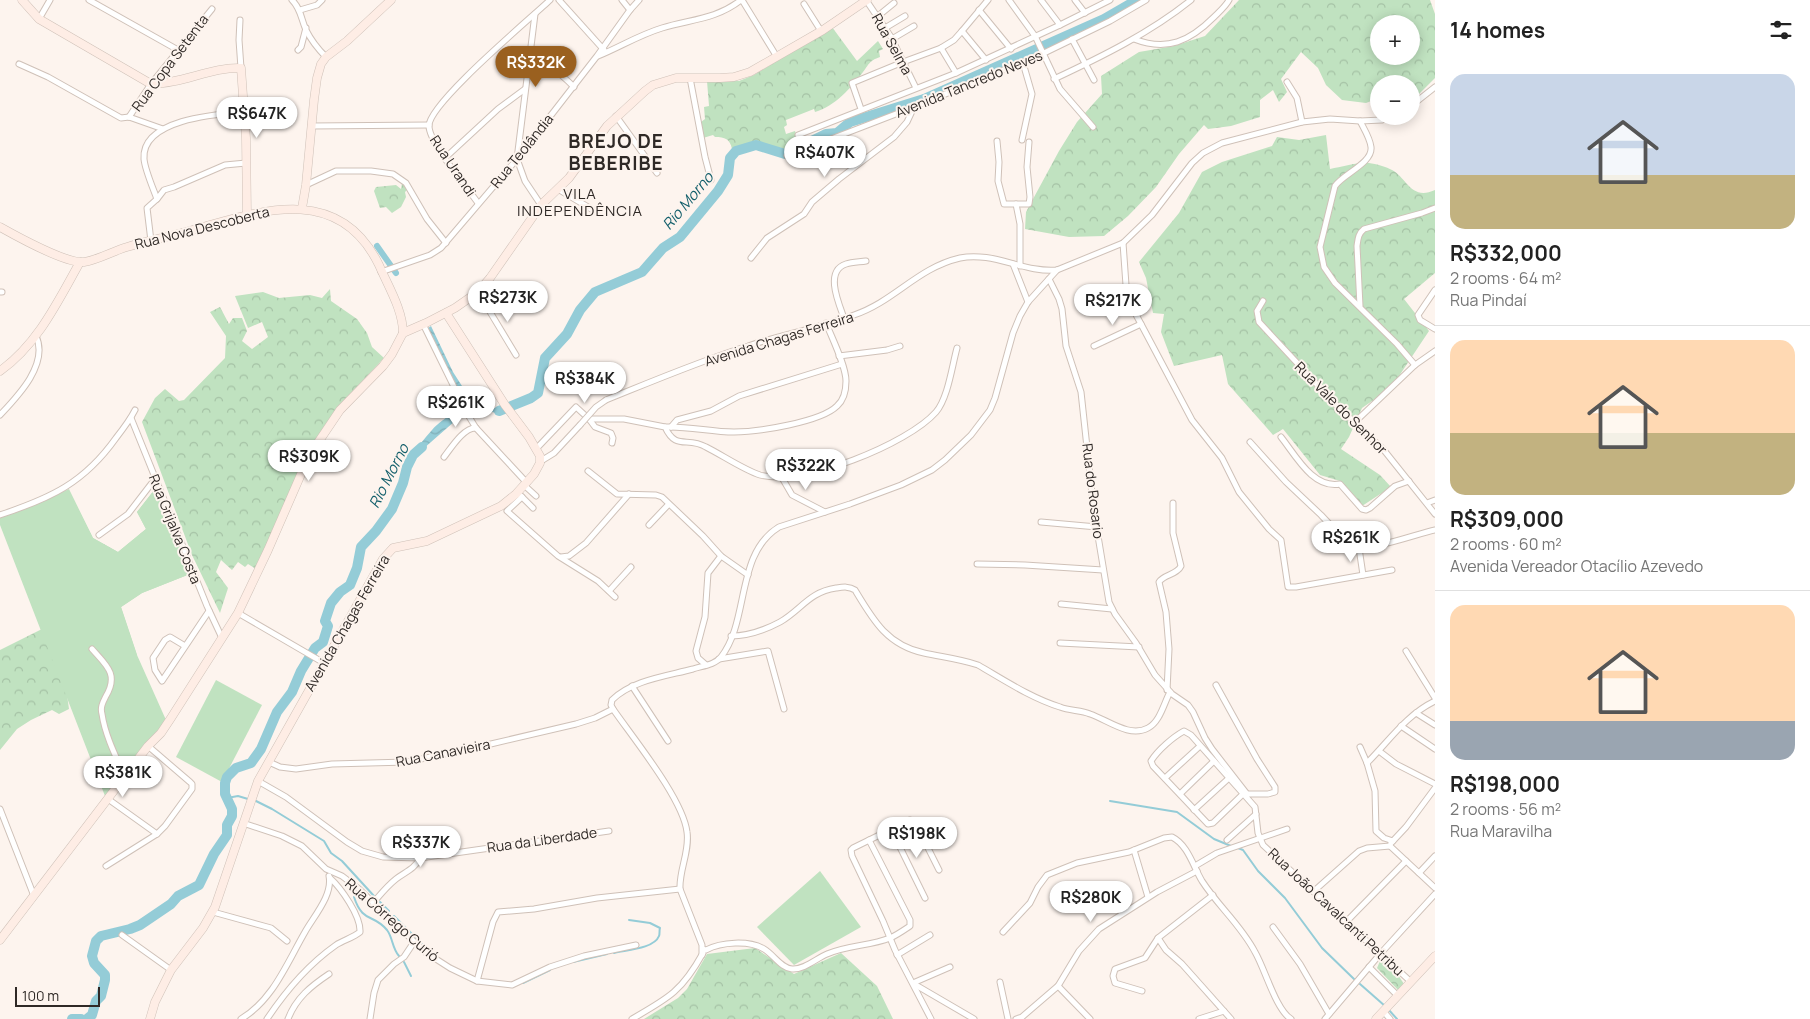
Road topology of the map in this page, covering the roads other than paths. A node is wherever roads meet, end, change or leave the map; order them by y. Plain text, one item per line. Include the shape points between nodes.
1 (22, 0) edge
2 (50, 0) edge
3 (89, 0) edge
4 (292, 0) edge
5 (322, 0) edge
6 (391, 0) edge
7 (550, 0) edge
8 (559, 0) edge
9 (622, 0) edge
10 (639, 0) edge
11 (741, 0) edge
12 (867, 0) edge
13 (988, 0) edge
14 (1009, 0) edge
15 (1041, 0) edge
16 (1075, 0) edge
17 (1110, 0) edge
18 (1146, 0) edge
19 (1191, 0) edge
20 (1230, 0) edge
21 (894, 3) dead end
22 (804, 4) dead end
23 (212, 9) dead end
24 (300, 10) junction
25 (630, 10) junction
26 (979, 10) junction
27 (1085, 13) junction
28 (535, 14) junction
29 (878, 16) junction
30 (905, 16) dead end
31 (39, 19) junction
32 (240, 20) dead end
33 (1060, 25) junction
34 (914, 26) dead end
35 (306, 28) junction
36 (885, 28) junction
37 (821, 31) junction
38 (962, 31) junction
39 (1036, 37) junction
40 (892, 39) junction
41 (1072, 39) junction
42 (1134, 39) junction
43 (941, 48) junction
44 (1011, 48) junction
45 (178, 50) junction
46 (298, 50) dead end
47 (604, 50) junction
48 (1042, 54) junction
49 (326, 57) junction
50 (529, 57) junction
51 (777, 57) junction
52 (986, 60) junction
53 (903, 62) junction
54 (1023, 63) junction
55 (19, 64) dead end
56 (1085, 64) junction
57 (241, 68) junction
58 (956, 73) junction
59 (690, 78) junction
60 (1054, 79) junction
61 (1094, 80) dead end
62 (1288, 82) dead end
63 (152, 84) junction
64 (574, 87) junction
65 (1435, 87) edge
66 (916, 88) junction
67 (526, 90) junction
68 (1420, 99) edge
69 (914, 107) junction
70 (861, 110) junction
71 (244, 112) junction
72 (616, 116) junction
73 (129, 117) junction
74 (1360, 121) junction
75 (1370, 121) edge
76 (1302, 122) junction
77 (311, 126) junction
78 (429, 127) junction
79 (1093, 128) dead end
80 (163, 129) junction
81 (798, 135) dead end
82 (1022, 140) dead end
83 (996, 142) dead end
84 (1029, 142) dead end
85 (787, 156) dead end
86 (445, 158) junction
87 (517, 159) junction
88 (246, 163) junction
89 (657, 173) dead end
90 (710, 180) dead end
91 (306, 185) junction
92 (558, 189) junction
93 (156, 199) junction
94 (478, 203) junction
95 (1016, 204) junction
96 (541, 205) junction
97 (302, 208) junction
98 (1435, 208) edge
99 (606, 212) dead end
100 (247, 215) junction
101 (0, 227) edge
102 (151, 241) junction
103 (446, 243) junction
104 (1123, 243) junction
105 (751, 258) dead end
106 (866, 261) dead end
107 (80, 262) junction
108 (1013, 264) junction
109 (1020, 266) junction
110 (1057, 270) junction
111 (382, 272) junction
112 (1049, 279) junction
113 (1435, 290) edge
114 (478, 292) junction
115 (1264, 301) dead end
116 (1028, 302) junction
117 (1360, 307) junction
118 (446, 313) junction
119 (844, 318) junction
120 (826, 323) junction
121 (423, 324) junction
122 (1141, 324) junction
123 (1435, 328) edge
124 (403, 333) junction
125 (36, 336) junction
126 (900, 346) dead end
127 (1094, 346) dead end
128 (957, 348) dead end
129 (1435, 351) edge
130 (516, 355) dead end
131 (839, 356) junction
132 (842, 364) junction
133 (1416, 365) junction
134 (0, 371) edge
135 (451, 405) dead end
136 (135, 410) dead end
137 (0, 415) edge
138 (468, 415) dead end
139 (131, 418) junction
140 (589, 419) junction
141 (1355, 422) junction
142 (668, 427) junction
143 (476, 428) junction
144 (1281, 438) dead end
145 (1250, 442) dead end
146 (612, 443) dead end
147 (536, 449) junction
148 (444, 457) dead end
149 (541, 461) junction
150 (588, 471) dead end
151 (781, 476) junction
152 (155, 479) junction
153 (1409, 481) junction
154 (526, 484) junction
155 (629, 494) junction
156 (520, 495) junction
157 (536, 496) dead end
158 (1435, 500) edge
159 (1173, 503) dead end
160 (1426, 503) junction
161 (668, 505) junction
162 (533, 508) dead end
163 (825, 512) junction
164 (1435, 514) edge
165 (0, 515) edge
166 (1041, 522) dead end
167 (649, 524) dead end
168 (1097, 528) junction
169 (1435, 530) edge
170 (99, 536) dead end
171 (1357, 548) junction
172 (558, 556) junction
173 (721, 556) junction
174 (977, 564) dead end
175 (631, 567) dead end
176 (1103, 570) junction
177 (1392, 570) dead end
178 (748, 574) junction
179 (1364, 574) junction
180 (609, 591) junction
181 (616, 597) dead end
182 (1061, 604) dead end
183 (1112, 609) junction
184 (209, 611) junction
185 (238, 613) junction
186 (731, 636) junction
187 (222, 638) junction
188 (1060, 643) dead end
189 (185, 646) junction
190 (1139, 648) junction
191 (92, 649) dead end
192 (1406, 651) dead end
193 (718, 660) junction
194 (322, 662) junction
195 (706, 665) junction
196 (1216, 685) dead end
197 (632, 686) junction
198 (1168, 691) junction
199 (1435, 700) edge
200 (613, 709) junction
201 (784, 709) dead end
202 (1416, 713) junction
203 (1435, 725) edge
204 (1401, 726) junction
205 (668, 741) dead end
206 (148, 746) junction
207 (1200, 746) junction
208 (1360, 747) dead end
209 (1435, 749) edge
210 (1379, 751) junction
211 (1214, 761) junction
212 (269, 762) junction
213 (1367, 763) junction
214 (125, 777) junction
215 (1165, 778) junction
216 (1229, 778) junction
217 (258, 781) junction
218 (1435, 786) edge
219 (1180, 794) junction
220 (1245, 794) junction
221 (108, 799) junction
222 (0, 809) edge
223 (1194, 810) junction
224 (1256, 814) junction
225 (243, 824) junction
226 (891, 829) junction
227 (1287, 829) dead end
228 (609, 831) dead end
229 (156, 834) junction
230 (1259, 839) junction
231 (869, 840) junction
232 (1227, 840) dead end
233 (1391, 844) junction
234 (1134, 850) junction
235 (1435, 856) edge
236 (420, 858) junction
237 (1406, 861) junction
238 (106, 866) dead end
239 (326, 869) junction
240 (1196, 869) junction
241 (939, 870) dead end
242 (1419, 873) junction
243 (330, 878) junction
244 (1435, 888) edge
245 (680, 889) junction
246 (1314, 891) junction
247 (1435, 894) edge
248 (1213, 895) junction
249 (34, 896) junction
250 (925, 898) dead end
251 (1148, 898) junction
252 (373, 903) junction
253 (213, 912) junction
254 (1346, 921) junction
255 (1273, 927) dead end
256 (1003, 932) dead end
257 (122, 935) dead end
258 (930, 935) dead end
259 (890, 938) junction
260 (1158, 938) junction
261 (0, 940) edge
262 (287, 941) dead end
263 (414, 942) junction
264 (636, 945) dead end
265 (705, 948) junction
266 (1381, 953) junction
267 (897, 955) junction
268 (1435, 956) edge
269 (950, 967) dead end
270 (1369, 967) junction
271 (171, 970) junction
272 (329, 974) dead end
273 (477, 981) junction
274 (1410, 981) junction
275 (1000, 982) dead end
276 (913, 983) junction
277 (1058, 986) junction
278 (1142, 990) dead end
279 (1397, 995) junction
280 (1385, 1009) junction
281 (1224, 1011) junction
282 (1327, 1016) edge
283 (1023, 1018) edge
284 (150, 1019) edge
285 (241, 1019) edge
286 (267, 1019) edge
287 (288, 1019) edge
288 (370, 1019) edge
289 (632, 1019) edge
290 (931, 1019) edge
291 (974, 1019) edge
292 (1008, 1019) edge
293 (1016, 1019) edge
294 (1090, 1019) edge
295 (1199, 1019) edge
296 (1231, 1019) edge
297 (1291, 1019) edge
298 (1376, 1019) edge
299 (1390, 1019) edge

1 - 31 main road
2 - 31 street
3 - 45 street
4 - 24 street
5 - 24 street via 317,6
6 - 49 main road via 347,42
7 - 28 street
8 - 47 street
9 - 25 street
10 - 25 street
11 - 47 street via 717,15 662,28
11 - 51 street
12 - 29 street, Rua Selma
12 - 37 main road
13 - 26 street
14 - 39 street
15 - 33 street
16 - 27 street
17 - 27 street, Avenida Tancredo Neves
18 - 41 street, Avenida Tancredo Neves
19 - 42 street
20 - 42 street via 1187,39 1163,45
21 - 29 street
22 - 37 street
23 - 45 street, Rua Copa Setenta
24 - 35 street
25 - 47 street
26 - 38 street
26 - 44 street
27 - 33 street, Avenida Tancredo Neves
28 - 50 street
28 - 78 street via 458,86 439,107
29 - 36 street, Rua Selma
30 - 36 street
31 - 63 main road
32 - 57 street
33 - 39 street, Avenida Tancredo Neves
34 - 40 street
35 - 46 street
35 - 49 street
36 - 40 street, Rua Selma
37 - 51 main road
38 - 43 street
38 - 52 street
39 - 44 street, Avenida Tancredo Neves
39 - 48 street
40 - 53 street, Rua Selma
41 - 48 street, Avenida Tancredo Neves
41 - 56 street
42 - 56 street
43 - 53 street
43 - 58 street
44 - 52 street, Avenida Tancredo Neves
45 - 63 street, Rua Copa Setenta
47 - 64 street, Rua Teolândia
48 - 54 street, Avenida Tancredo Neves
48 - 60 street
49 - 77 main road via 317,78
50 - 64 street via 554,68
50 - 67 street
51 - 59 main road via 734,77
52 - 58 street, Avenida Tancredo Neves
53 - 66 street, Rua Selma
53 - 70 street via 852,83
54 - 69 street, Avenida Tancredo Neves
54 - 82 street via 1032,94
55 - 73 street via 115,116
56 - 60 street
56 - 61 street
57 - 63 main road
57 - 71 main road
58 - 66 street, Avenida Tancredo Neves
59 - 72 main road via 676,78 653,86
59 - 90 street
60 - 79 street
62 - 76 street via 1297,98
63 - 73 street, Rua Copa Setenta
64 - 87 street, Rua Teolândia
65 - 68 street
66 - 70 street, Avenida Tancredo Neves
67 - 86 street via 498,109
67 - 87 street
69 - 85 street, Avenida Tancredo Neves
69 - 105 street via 894,137 839,178 812,202 804,214 767,238
70 - 81 street, Avenida Tancredo Neves
71 - 80 street via 209,115
71 - 88 main road
72 - 89 street
72 - 92 main road
73 - 80 street
74 - 75 street, Avenida Chagas Ferreira
74 - 76 street, Avenida Chagas Ferreira via 1330,119
74 - 117 street via 1371,151 1363,163 1335,186 1320,247 1328,275
76 - 104 street, Avenida Chagas Ferreira via 1222,143 1203,153
77 - 78 street
77 - 91 main road
78 - 86 street, Rua Urandi
80 - 93 street via 147,145 144,158
83 - 95 street via 998,181 1004,204
84 - 95 street via 1029,204
86 - 94 street, Rua Urandi
87 - 94 street, Rua Teolândia
87 - 96 street via 525,181
88 - 93 street via 225,165 164,190
88 - 100 main road
91 - 97 main road
91 - 103 street via 336,171 393,174 406,183
92 - 96 main road
92 - 99 street via 598,213
93 - 102 street via 147,208
94 - 103 street, Rua Teolândia
95 - 109 street via 1020,224
96 - 114 main road
97 - 100 main road, Rua Nova Descoberta
97 - 111 main road, Rua Nova Descoberta via 324,213 352,228 366,243
98 - 117 street via 1360,233 1357,246
100 - 102 main road, Rua Nova Descoberta
101 - 107 main road via 44,249
102 - 107 main road, Rua Nova Descoberta
103 - 111 street, Rua Teolândia via 430,255
104 - 110 street, Avenida Chagas Ferreira
104 - 122 street via 1128,295
106 - 119 street via 844,264 835,278 834,288
107 - 125 main road
108 - 109 street, Avenida Chagas Ferreira
108 - 116 street
108 - 119 street, Avenida Chagas Ferreira via 972,256 959,258 922,273 874,307
109 - 110 street, Avenida Chagas Ferreira
110 - 112 street
111 - 124 main road, Rua Nova Descoberta via 400,314
112 - 116 street
112 - 168 street, Rua do Rosario via 1059,299 1066,346 1081,392
113 - 123 street via 1418,315 1420,320
114 - 118 main road
114 - 130 street
115 - 141 street, Rua Vale do Senhor via 1257,312 1259,322
116 - 163 street via 1013,333 990,410 971,435 945,460 917,478
117 - 133 street
118 - 121 main road
118 - 147 main road
119 - 120 street, Avenida Chagas Ferreira
120 - 131 street
120 - 149 street, Avenida Chagas Ferreira, bridge via 749,345 606,400 554,453
121 - 124 main road
121 - 135 street via 456,389 457,396
122 - 127 street
122 - 179 street via 1192,420 1222,458 1239,492 1281,540 1288,587
124 - 185 main road via 387,360 340,410 308,456
125 - 134 main road
125 - 137 street via 39,356 35,368
126 - 131 street
128 - 151 street via 943,400 922,426 856,460 814,473
129 - 133 street
131 - 132 street
132 - 142 street via 738,396 712,412 677,420
132 - 142 street via 846,379 844,394 836,408 822,415 791,424 734,432
133 - 141 street
136 - 139 street
138 - 143 street
139 - 152 street, Rua Grijalva Costa
139 - 165 street via 104,455 80,477 44,498
140 - 142 street via 624,419
140 - 146 street via 595,427 611,433
140 - 147 street via 576,407
141 - 153 street, Rua Vale do Senhor
142 - 151 street via 674,440 702,444 760,475
143 - 148 street via 466,432
143 - 154 street
144 - 153 street via 1314,477 1332,485 1340,484 1362,509 1370,508 1395,486
145 - 171 street via 1350,546
147 - 149 main road
149 - 154 main road, Avenida Chagas Ferreira
150 - 155 street via 617,494
151 - 163 street via 792,495
152 - 170 street via 128,514
152 - 184 street, Rua Grijalva Costa
153 - 160 street, Rua Vale do Senhor
154 - 156 main road, Avenida Chagas Ferreira
154 - 157 street
155 - 161 street via 656,495
155 - 172 street via 586,543 569,556
156 - 162 street
156 - 172 street via 508,511
156 - 194 main road, Avenida Chagas Ferreira via 427,541 390,550
158 - 160 street
159 - 198 street via 1173,533 1181,566 1159,582 1166,612
160 - 164 street, Rua Vale do Senhor
161 - 167 street
161 - 173 street
163 - 178 street via 771,532 755,554
166 - 168 street
168 - 176 street, Rua do Rosario
169 - 171 street
171 - 179 street
172 - 180 street
173 - 178 street
173 - 195 street via 709,570 705,617 696,651
174 - 176 street
175 - 180 street
176 - 183 street, Rua do Rosario
177 - 179 street
178 - 186 street
180 - 181 street
182 - 183 street
183 - 190 street, Rua do Rosario
184 - 187 street, Rua Grijalva Costa
184 - 189 street
185 - 187 main road
185 - 194 street
186 - 193 street
186 - 198 street via 746,635 779,622 822,591 845,587 855,590 871,618 898,643 922,653 978,665 1046,702 1090,714 1119,728 1149,728 1158,718
187 - 206 main road via 166,726
188 - 190 street
189 - 189 street via 176,660 162,681 155,670 153,658 170,637
190 - 198 street, Rua do Rosario
191 - 214 street via 112,677 102,702 102,714
192 - 199 street
193 - 195 street
193 - 201 street via 768,651
194 - 212 main road, Avenida Chagas Ferreira
195 - 197 street
196 - 220 street via 1276,790 1268,794
197 - 200 street via 612,700
197 - 205 street
198 - 220 street, Rua do Rosario via 1193,712 1208,743
199 - 202 street
200 - 212 street, Rua Canavieira via 568,726 407,762 296,768
200 - 245 street via 666,786 685,822 688,842
202 - 203 street
202 - 204 street
204 - 209 street
204 - 210 street
206 - 214 main road
206 - 229 street via 192,784 186,798
207 - 211 street, Rua João Cavalcanti Petribu
207 - 215 street
207 - 215 street, Rua João Cavalcanti Petribu via 1186,732 1176,736 1151,761
208 - 213 street
210 - 213 street
210 - 218 street
211 - 216 street, Rua João Cavalcanti Petribu
211 - 219 street
212 - 217 main road, Avenida Chagas Ferreira
213 - 233 street via 1375,791 1376,831
214 - 221 main road
215 - 219 street, Rua João Cavalcanti Petribu
216 - 220 street, Rua João Cavalcanti Petribu
216 - 223 street
217 - 225 main road, Avenida Chagas Ferreira
217 - 236 street, Rua da Liberdade via 362,851 383,857
218 - 233 street
219 - 223 street, Rua João Cavalcanti Petribu
220 - 223 street, Rua João Cavalcanti Petribu via 1212,823 1206,823
220 - 224 street, Rua João Cavalcanti Petribu
221 - 229 street
221 - 249 main road
222 - 249 street
224 - 230 street, Rua João Cavalcanti Petribu
224 - 232 street
225 - 239 street, Rua Córrego Curió via 293,841
225 - 253 main road, Avenida Chagas Ferreira
226 - 231 street
226 - 241 street via 910,820 915,822
226 - 250 street
227 - 230 street
228 - 236 street, Rua da Liberdade
229 - 238 street
230 - 240 street via 1217,853
230 - 246 street, Rua João Cavalcanti Petribu
231 - 259 street via 853,848 851,853
231 - 259 street via 911,923
233 - 237 street
233 - 246 street via 1358,851
234 - 240 street via 1169,836 1175,838
234 - 251 street
234 - 256 street via 1047,875 1030,903
235 - 242 street
236 - 252 street
237 - 242 street
237 - 254 street
239 - 243 street
239 - 252 street, Rua Córrego Curió via 342,876
240 - 248 street
240 - 251 street
242 - 244 street
243 - 285 street via 325,898 288,966 257,1007
243 - 286 street via 349,903 360,932 313,965
245 - 265 street
245 - 273 street via 498,912
246 - 254 street, Rua João Cavalcanti Petribu
247 - 266 street
248 - 260 street
248 - 297 street via 1251,944 1282,1010
249 - 261 main road
251 - 277 street via 1091,936
252 - 263 street, Rua Córrego Curió
253 - 262 street via 271,928
253 - 271 main road, Avenida Chagas Ferreira
254 - 266 street, Rua João Cavalcanti Petribu
255 - 282 street via 1300,964
257 - 271 street
258 - 267 street
259 - 265 street via 844,947 793,969 752,944
259 - 267 street
260 - 278 street via 1144,958 1115,969 1115,983
260 - 281 street
263 - 273 street, Rua Córrego Curió via 450,968
263 - 288 street via 404,957 378,980
264 - 273 street, Rua Córrego Curió via 584,956 512,985
265 - 289 street via 695,968 676,991
266 - 270 street
266 - 274 street, Rua João Cavalcanti Petribu
267 - 276 street
268 - 274 main road
269 - 276 street
270 - 279 street
270 - 282 street
271 - 284 main road, Avenida Chagas Ferreira
272 - 287 street via 302,995
274 - 279 main road
275 - 292 street
276 - 290 street
276 - 291 street
277 - 283 street
277 - 294 street
279 - 280 main road
280 - 298 main road
280 - 299 street
281 - 295 street
281 - 296 street
283 - 293 street

